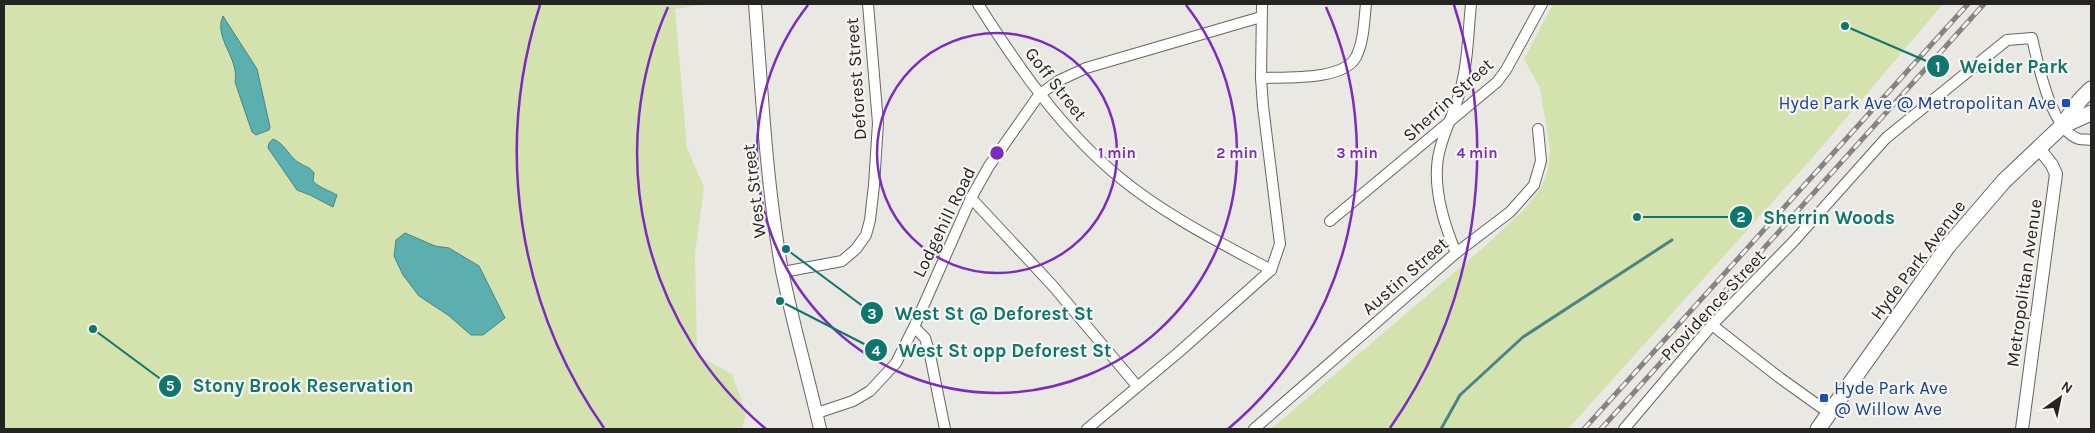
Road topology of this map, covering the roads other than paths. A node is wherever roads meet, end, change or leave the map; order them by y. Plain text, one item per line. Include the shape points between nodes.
1 (756, 4) edge
2 (868, 4) edge
3 (978, 4) edge
4 (1262, 4) edge
5 (1366, 4) edge
6 (1471, 4) edge
7 (1542, 4) edge
8 (1261, 17) junction
9 (1261, 78) junction
10 (2091, 89) edge
11 (1040, 95) junction
12 (2091, 113) edge
13 (1449, 122) junction
14 (2062, 126) junction
15 (1538, 129) dead end
16 (2091, 140) edge
17 (2038, 147) junction
18 (971, 198) junction
19 (1330, 221) dead end
20 (1456, 253) junction
21 (1271, 270) junction
22 (783, 272) junction
23 (1712, 325) junction
24 (914, 327) junction
25 (1137, 386) junction
26 (817, 413) junction
27 (1829, 413) junction
28 (820, 429) edge
29 (945, 429) edge
30 (1087, 429) edge
31 (1254, 429) edge
32 (1624, 429) edge
33 (1818, 429) edge
34 (2022, 429) edge

1 - 22 street, West Street via 769,180
2 - 22 street, Deforest Street via 878,123 874,186 866,235 842,261
3 - 11 street, Goff Street
4 - 8 street
5 - 9 street via 1360,46 1355,59 1341,70 1312,77
6 - 13 street via 1463,76
7 - 13 street, Sherrin Street via 1502,76
8 - 9 street
8 - 11 street, Lodgehill Road via 1086,68 1058,81
9 - 21 street via 1280,244
10 - 14 main road, Hyde Park Avenue
11 - 18 street, Lodgehill Road via 989,166
11 - 21 street, Goff Street via 1071,131 1119,177 1192,227
12 - 14 main road, Hyde Park Avenue
13 - 19 street, Sherrin Street
13 - 20 street via 1437,160 1438,182 1444,217
14 - 16 street via 2078,139
14 - 17 main road, Hyde Park Avenue
14 - 23 street, Providence Street via 2050,103 2032,38 2007,40 1886,138 1795,241
15 - 20 street, Austin Street via 1541,161 1534,185 1510,212
17 - 27 main road, Hyde Park Avenue via 1948,246
17 - 34 street, Metropolitan Avenue via 2056,174
18 - 24 street, Lodgehill Road
18 - 25 street via 1053,286
20 - 31 street, Austin Street
21 - 25 street
22 - 26 street, West Street
23 - 27 street
23 - 32 street, Providence Street
24 - 26 street, Lodgehill Road via 896,363 876,385 853,401
24 - 29 street via 925,338
25 - 30 street
26 - 28 street, West Street
27 - 33 main road, Hyde Park Avenue

